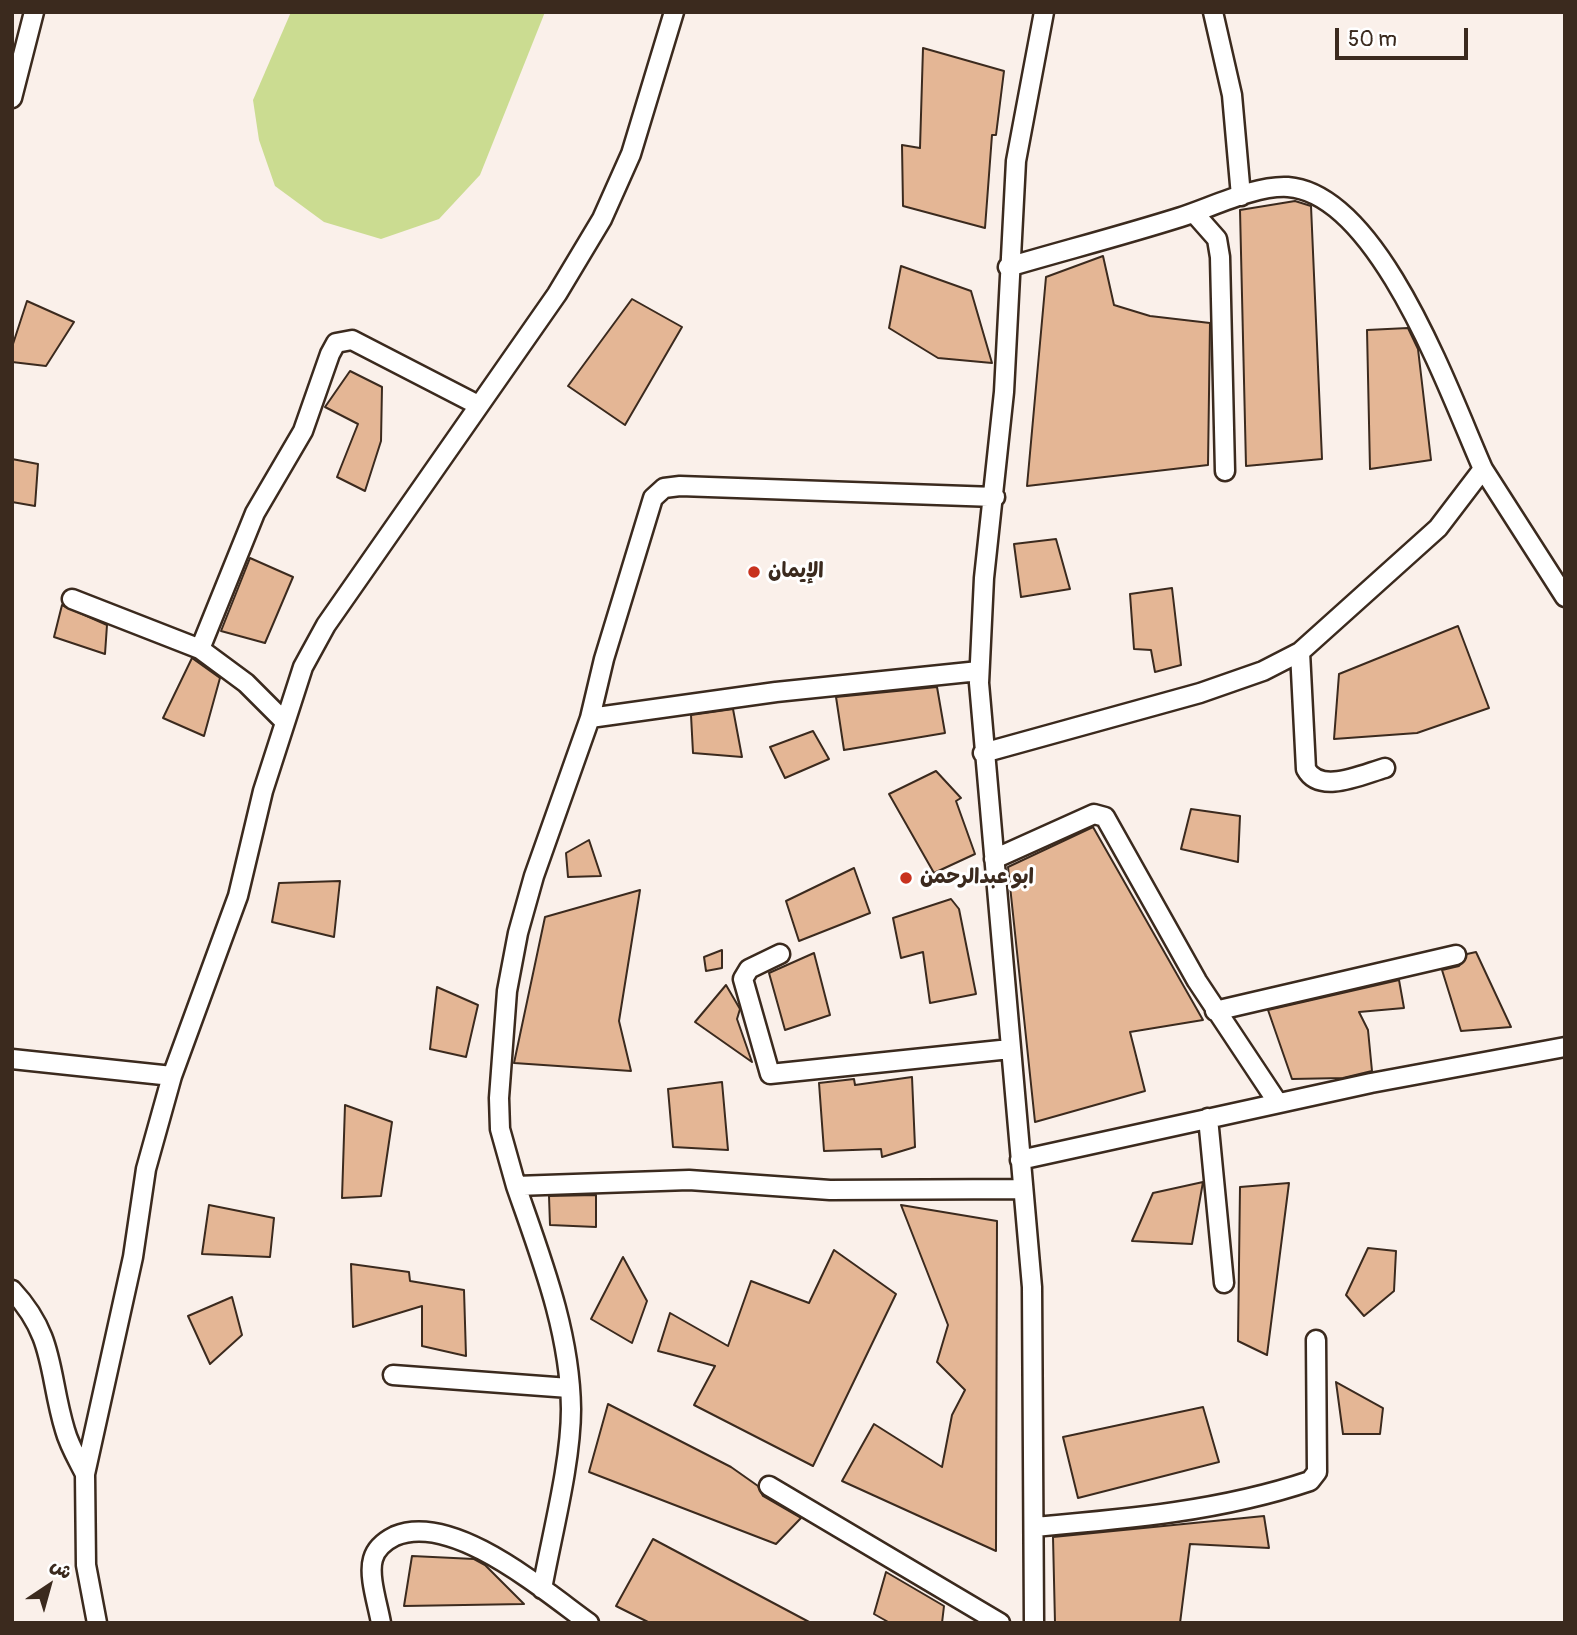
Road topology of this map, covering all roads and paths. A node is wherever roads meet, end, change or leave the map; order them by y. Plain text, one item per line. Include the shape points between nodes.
1 (34, 12) edge
2 (674, 12) edge
3 (1044, 12) edge
4 (1213, 12) edge
5 (12, 98) edge
6 (1241, 196) junction
7 (1194, 212) junction
8 (1008, 267) junction
9 (478, 405) junction
10 (1483, 469) junction
11 (1225, 471) dead end
12 (995, 497) junction
13 (1565, 597) edge
14 (72, 599) dead end
15 (200, 649) junction
16 (1300, 652) junction
17 (979, 671) junction
18 (590, 718) junction
19 (285, 722) junction
20 (983, 753) junction
21 (1385, 768) dead end
22 (994, 859) junction
23 (780, 954) dead end
24 (1457, 955) dead end
25 (1215, 1011) junction
26 (1565, 1047) edge
27 (1010, 1049) junction
28 (12, 1059) edge
29 (172, 1076) junction
30 (1278, 1103) junction
31 (1208, 1118) junction
32 (1020, 1160) junction
33 (516, 1186) junction
34 (1021, 1189) junction
35 (1224, 1283) dead end
36 (12, 1290) edge
37 (1316, 1340) dead end
38 (393, 1375) dead end
39 (569, 1388) junction
40 (85, 1475) junction
41 (769, 1486) dead end
42 (1034, 1527) junction
43 (542, 1589) junction
44 (97, 1623) edge
45 (381, 1623) edge
46 (589, 1623) edge
47 (1000, 1623) edge
48 (1034, 1623) edge

1 - 5 street
2 - 9 street via 631,154 602,219 557,294
3 - 8 street via 1016,161
4 - 6 street via 1232,95
6 - 7 street
6 - 10 street via 1302,188 1327,200 1359,229 1379,254 1423,335
7 - 8 street
7 - 11 street via 1217,239 1220,257
8 - 12 street
9 - 15 street via 352,340 336,343 299,440 255,513
9 - 19 street via 326,625 303,667
10 - 13 street
10 - 16 street via 1438,528
12 - 17 street via 984,578
12 - 18 street via 664,488 650,504
14 - 15 street
15 - 19 street via 246,682
16 - 20 street via 1263,671 1200,693
16 - 21 street via 1309,775 1331,782
17 - 18 street via 776,692
17 - 20 street
18 - 33 street via 534,876 507,991 500,1129
19 - 29 street via 262,791 237,896
20 - 22 street
22 - 25 street via 1094,814 1104,817
22 - 27 street
23 - 27 street via 749,969 743,979 770,1074
24 - 25 street
25 - 30 street
26 - 30 street
27 - 32 street
28 - 29 street
29 - 40 street via 146,1169 133,1257
30 - 31 street
31 - 32 street
31 - 35 street
32 - 34 street
33 - 34 street via 689,1180 830,1190
33 - 39 street via 560,1319
34 - 42 street via 1032,1297
36 - 40 street via 35,1315 44,1336 65,1430
37 - 42 street via 1317,1472 1310,1481 1141,1518
38 - 39 street
39 - 43 street via 569,1439
40 - 44 street via 86,1564
41 - 47 street
42 - 48 street
43 - 45 street via 453,1536 410,1531 379,1546 372,1561
43 - 46 street

